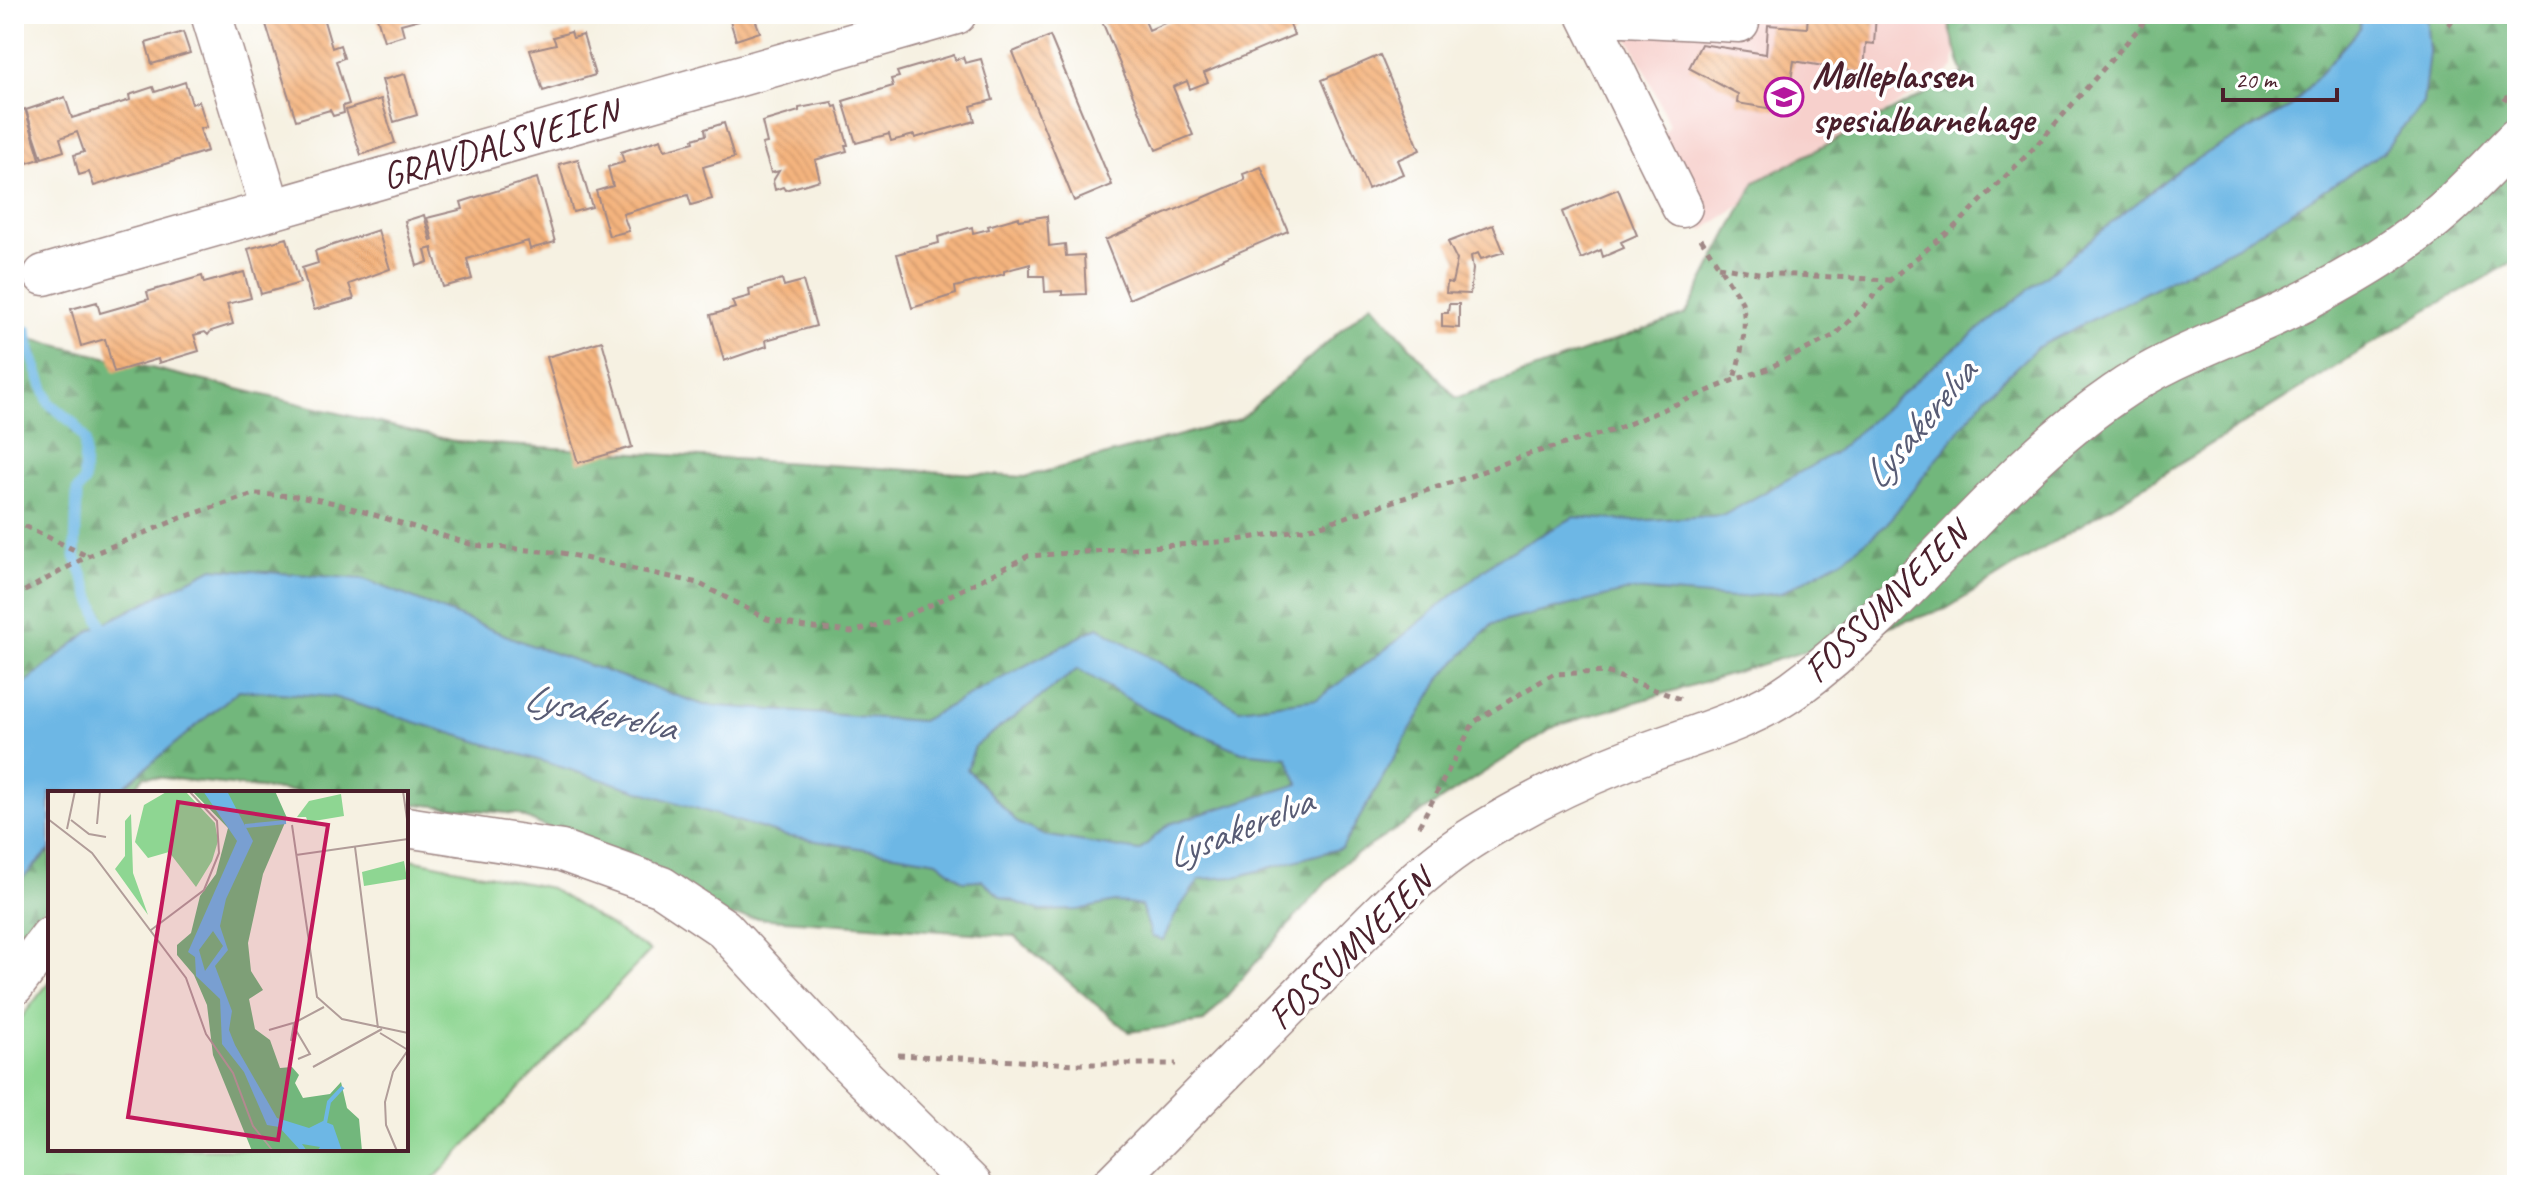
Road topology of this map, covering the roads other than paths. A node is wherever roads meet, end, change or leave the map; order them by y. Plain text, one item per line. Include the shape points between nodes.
1 (211, 14) edge
2 (956, 14) edge
3 (1602, 15) edge
4 (1739, 22) dead end
5 (2509, 121) edge
6 (1682, 207) road end
7 (271, 209) junction
8 (44, 275) dead end
9 (408, 827) edge
10 (48, 940) edge
11 (14, 985) edge
12 (972, 1185) edge
13 (1112, 1185) edge

1 - 7 street
2 - 7 street, GRAVDALSVEIEN
3 - 4 street
3 - 6 street
5 - 13 street, FOSSUMVEIEN via 2446,209 2376,261 2119,390 2062,432 1831,661 1783,697 1547,796 1475,836 1425,874 1372,920
7 - 8 street, GRAVDALSVEIEN
9 - 12 street via 562,851 662,887 723,928
10 - 11 street

